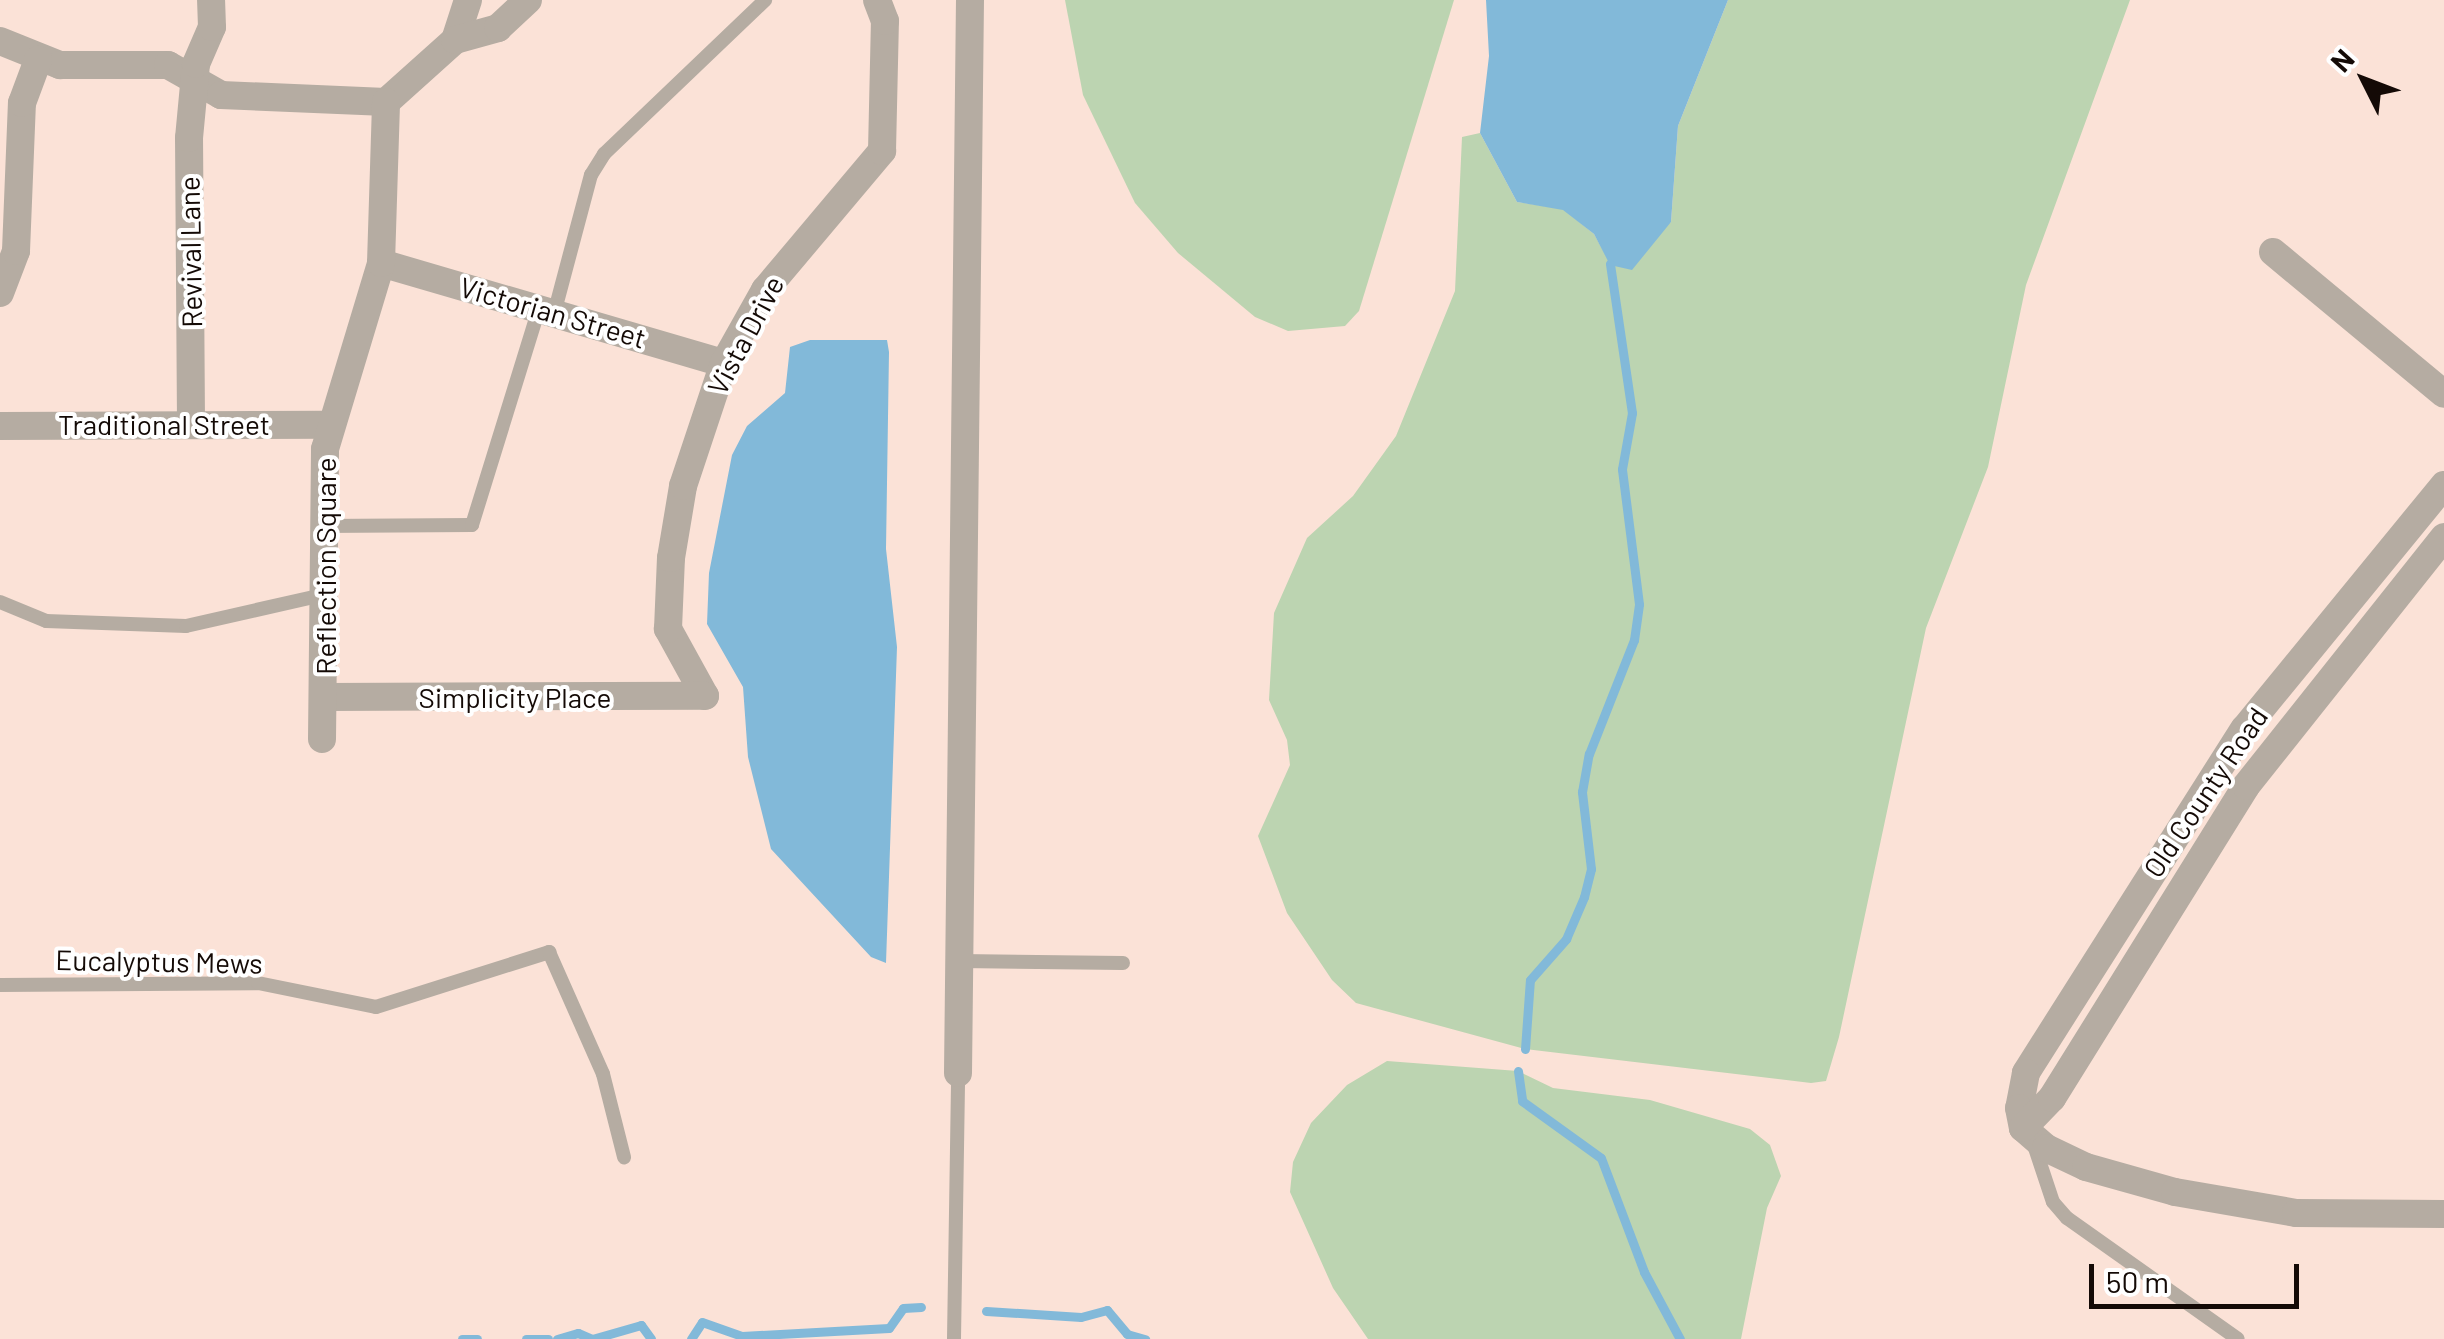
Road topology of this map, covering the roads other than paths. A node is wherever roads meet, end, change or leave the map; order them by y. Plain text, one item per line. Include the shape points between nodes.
1 (211, 0) edge
2 (468, 0) edge
3 (528, 0) edge
4 (765, 0) edge
5 (877, 0) edge
6 (970, 0) edge
7 (455, 40) junction
8 (0, 41) edge
9 (38, 60) junction
10 (193, 82) junction
11 (386, 102) junction
12 (8, 208) edge
13 (2274, 252) dead end
14 (380, 262) junction
15 (0, 293) edge
16 (548, 308) junction
17 (724, 363) junction
18 (2444, 394) edge
19 (192, 422) junction
20 (328, 425) junction
21 (0, 426) edge
22 (2444, 485) edge
23 (321, 526) junction
24 (2444, 537) edge
25 (2366, 576) junction
26 (323, 595) junction
27 (2394, 597) junction
28 (0, 602) edge
29 (705, 696) joint
30 (325, 697) junction
31 (322, 739) dead end
32 (2155, 866) junction
33 (2185, 883) junction
34 (960, 961) junction
35 (1123, 964) dead end
36 (0, 985) edge
37 (958, 1073) joint
38 (2028, 1134) junction
39 (624, 1157) dead end
40 (2444, 1214) edge
41 (954, 1339) edge
42 (2238, 1339) edge

1 - 10 street, Revival Lane via 212,27
2 - 7 street
3 - 7 street via 498,28
4 - 16 lane via 604,154 591,175
5 - 17 street, Vista Drive via 886,35 882,152 790,255
6 - 34 street
7 - 11 street
8 - 9 street
9 - 10 street via 156,63
9 - 12 street via 22,103
10 - 11 street via 221,95
10 - 19 street, Revival Lane
11 - 14 street, Reflection Square
12 - 15 street via 16,251
13 - 18 street
14 - 16 street, Victorian Street
14 - 20 street, Reflection Square
16 - 17 street, Victorian Street
16 - 23 lane via 472,525
17 - 29 street, Vista Drive via 683,486 668,600 668,629
19 - 20 street, Traditional Street
19 - 21 street, Traditional Street
20 - 23 street, Reflection Square
22 - 25 street, Old County Road
23 - 26 street, Reflection Square
24 - 27 street, Old County Road
25 - 27 lane
25 - 32 street, Old County Road via 2244,728
26 - 28 lane via 186,626 46,621
26 - 30 street, Reflection Square
27 - 33 street, Old County Road via 2246,786
29 - 30 street, Simplicity Place
30 - 31 street, Reflection Square
32 - 33 lane
32 - 38 street, Old County Road via 2026,1073 2018,1108
33 - 38 street, Old County Road
34 - 35 lane
34 - 37 street
36 - 39 lane, Eucalyptus Mews via 258,983 376,1007 549,952 603,1074
37 - 41 lane
38 - 40 street via 2086,1167 2237,1205 2296,1214
38 - 42 lane via 2053,1202 2067,1218

